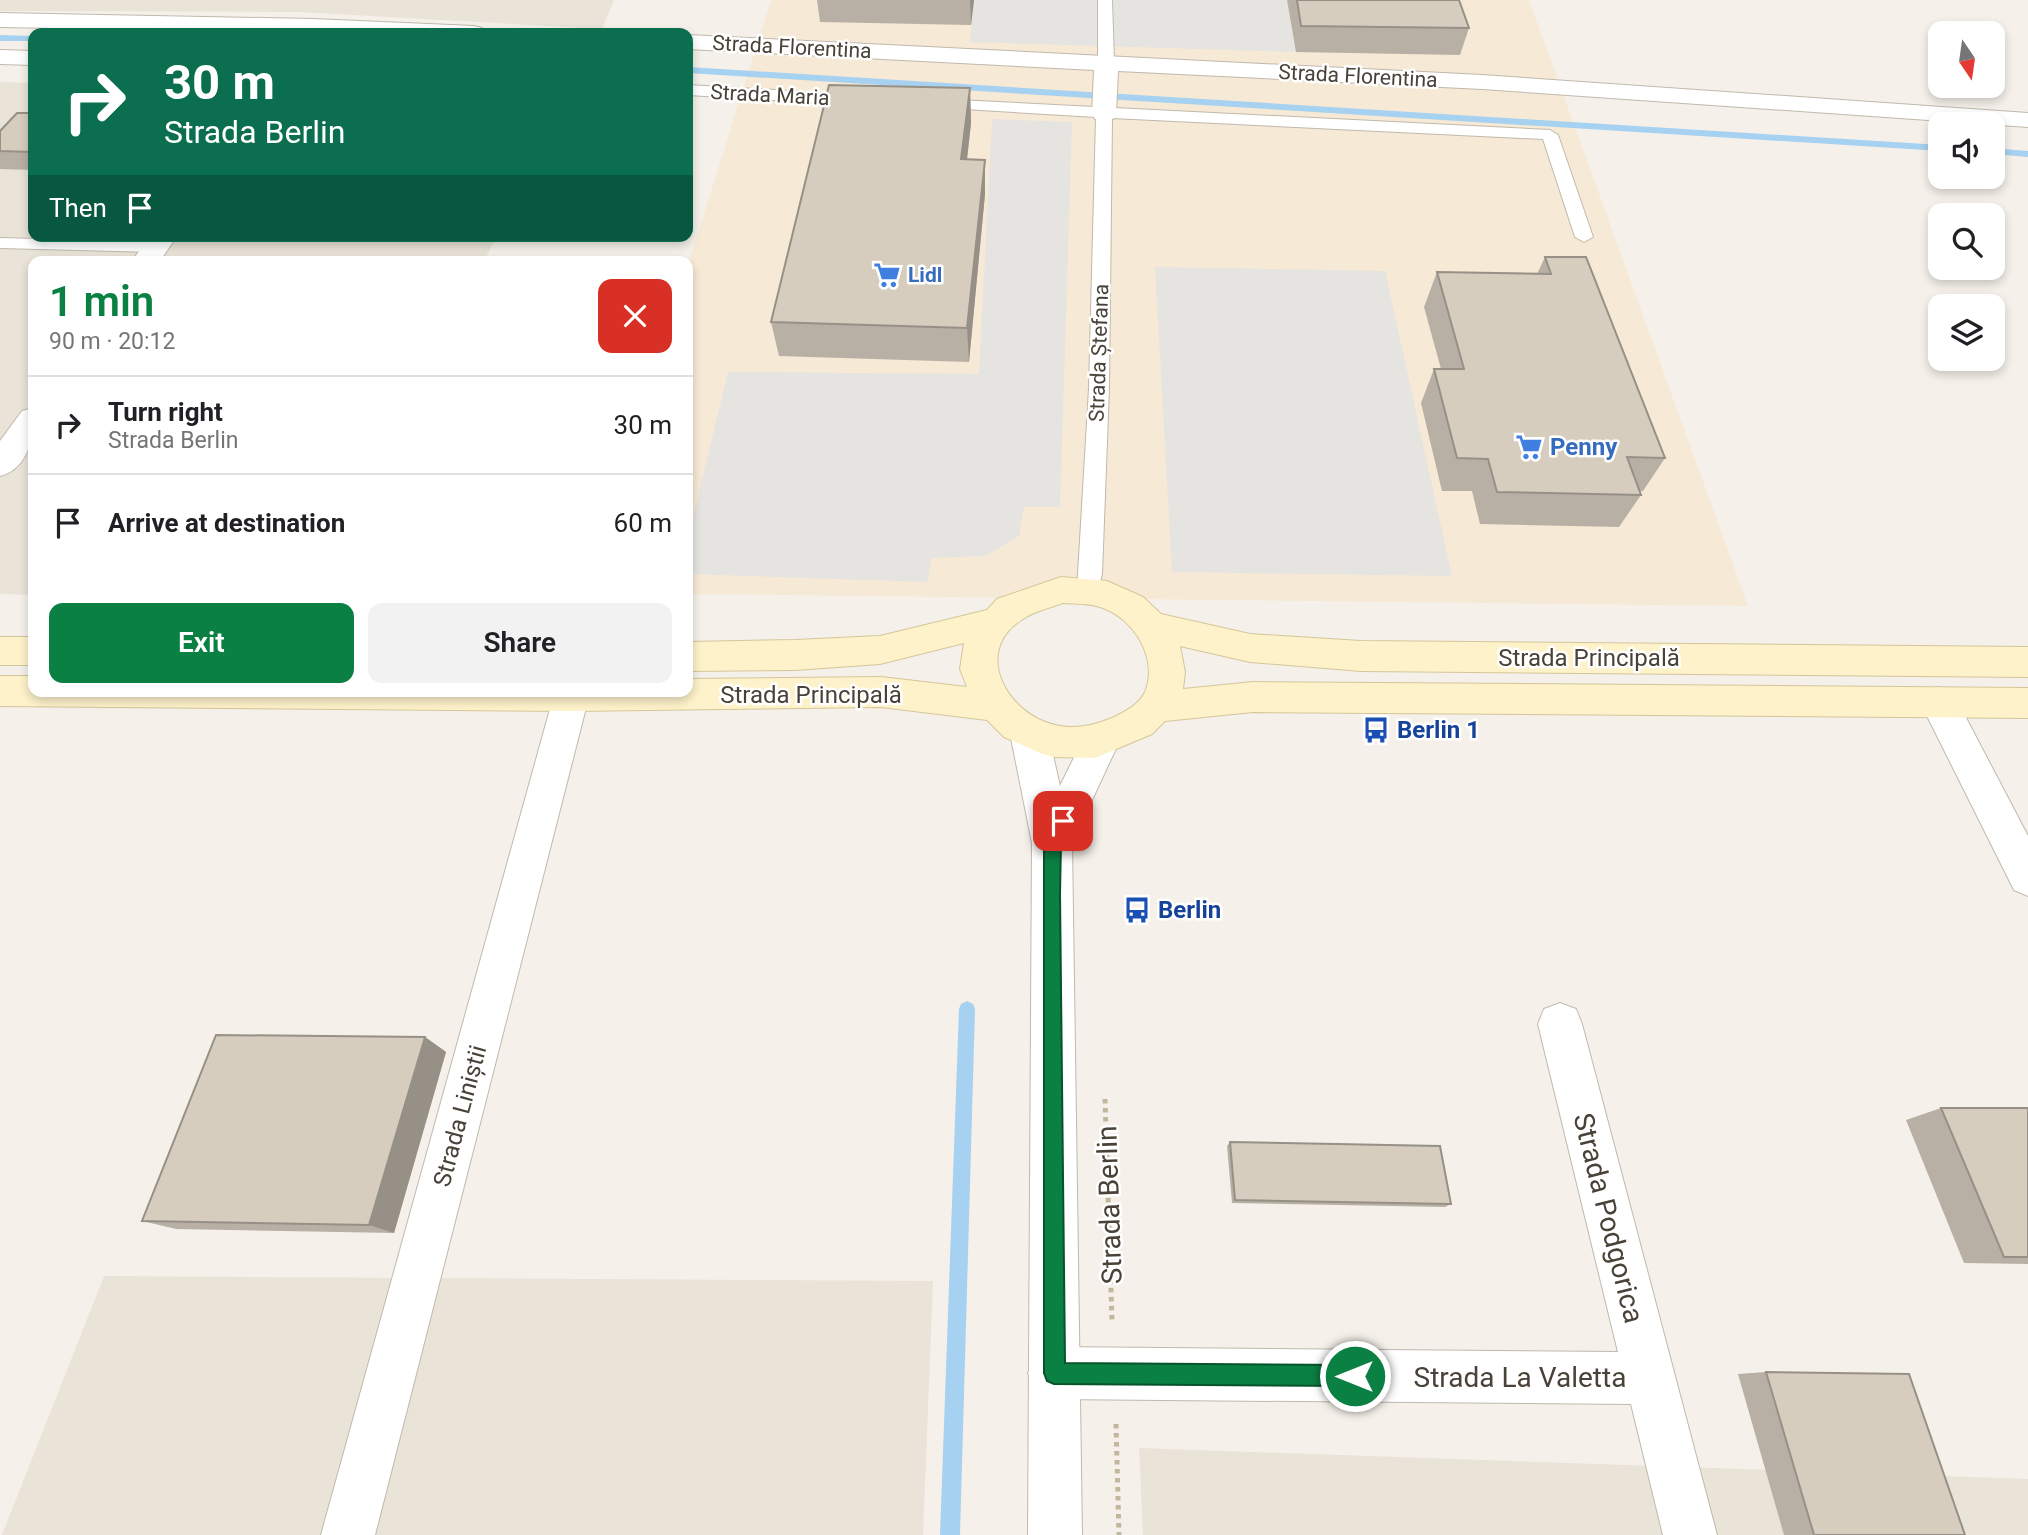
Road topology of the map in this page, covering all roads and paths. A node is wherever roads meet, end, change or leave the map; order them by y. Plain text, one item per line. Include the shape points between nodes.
1 (1105, 0) edge
2 (0, 20) edge
3 (315, 23) edge
4 (394, 28) edge
5 (693, 42) edge
6 (0, 57) edge
7 (28, 58) edge
8 (1105, 72) junction
9 (693, 90) edge
10 (879, 101) edge
11 (920, 103) edge
12 (1105, 111) junction
13 (2028, 120) edge
14 (1584, 237) dead end
15 (0, 243) edge
16 (155, 248) edge
17 (28, 425) edge
18 (0, 465) edge
19 (1088, 591) junction
20 (994, 622) junction
21 (1153, 626) junction
22 (0, 651) edge
23 (28, 652) edge
24 (693, 656) edge
25 (2028, 662) edge
26 (0, 691) edge
27 (28, 691) edge
28 (693, 694) edge
29 (571, 697) edge
30 (1939, 702) junction
31 (2028, 702) edge
32 (992, 705) junction
33 (1156, 706) junction
34 (1029, 733) junction
35 (1101, 740) junction
36 (1052, 843) junction
37 (2028, 877) edge
38 (1560, 1024) dead end
39 (1105, 1097) dead end
40 (1054, 1373) junction
41 (1114, 1374) junction
42 (1650, 1378) junction
43 (348, 1535) edge
44 (1055, 1535) edge
45 (1119, 1535) edge
46 (1690, 1535) edge

1 - 8 lane
2 - 3 street
3 - 4 street
5 - 8 street, Strada Florentina
6 - 7 street
8 - 12 street
8 - 13 street, Strada Florentina via 1482,82
9 - 10 lane, Strada Maria
11 - 12 lane
12 - 14 lane via 1550,135
12 - 19 lane, Strada Ștefana via 1099,388
15 - 16 lane
17 - 18 street
19 - 20 main road via 1035,595
19 - 21 main road via 1113,597
20 - 24 main road, Strada Principală via 880,650
20 - 32 main road via 978,663
21 - 25 main road, Strada Principală via 1250,648 1361,656
21 - 33 main road via 1169,665
22 - 23 main road
26 - 27 main road, Strada Principală
28 - 32 main road, Strada Principală via 881,692
29 - 43 street, Strada Liniștii
30 - 31 main road, Strada Principală
30 - 33 main road, Strada Principală via 1253,697
30 - 37 street
32 - 34 main road
33 - 35 main road via 1123,733
34 - 35 main road via 1064,743
34 - 36 street
35 - 36 street
36 - 40 street
38 - 42 street, Strada Podgorica
39 - 41 path, Strada Berlin
40 - 41 street, Strada La Valetta
40 - 44 street
41 - 42 street, Strada La Valetta
41 - 45 path, Strada Berlin
42 - 46 street, Strada Podgorica

